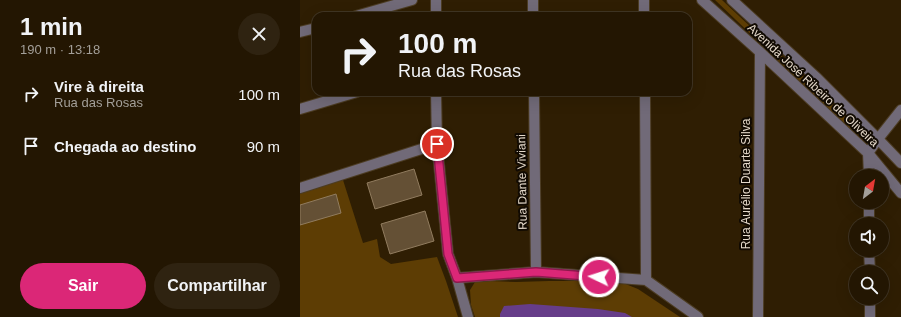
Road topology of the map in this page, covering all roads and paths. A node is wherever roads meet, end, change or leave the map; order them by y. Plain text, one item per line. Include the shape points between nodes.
1 (412, 0) edge
2 (436, 0) edge
3 (533, 0) edge
4 (644, 0) edge
5 (702, 0) edge
6 (732, 0) edge
7 (370, 12) edge
8 (436, 12) edge
9 (533, 12) edge
10 (644, 12) edge
11 (312, 29) edge
12 (300, 32) edge
13 (760, 52) junction
14 (344, 96) edge
15 (436, 96) edge
16 (534, 96) edge
17 (645, 96) edge
18 (300, 110) edge
19 (901, 110) edge
20 (878, 139) junction
21 (437, 144) junction
22 (868, 152) junction
23 (901, 163) edge
24 (869, 169) edge
25 (878, 169) edge
26 (889, 184) edge
27 (300, 188) edge
28 (901, 193) edge
29 (536, 272) junction
30 (457, 278) junction
31 (646, 280) junction
32 (870, 305) edge
33 (468, 317) edge
34 (698, 317) edge
35 (758, 317) edge
36 (870, 317) edge

1 - 7 street
2 - 8 street
3 - 9 street
4 - 10 street
5 - 13 street, Avenida José Ribeiro de Oliveira
6 - 20 street, Avenida José Ribeiro de Oliveira via 818,79
11 - 12 street
13 - 22 street, Avenida José Ribeiro de Oliveira
13 - 35 street, Rua Aurélio Duarte Silva
14 - 18 street
15 - 21 street
16 - 29 street, Rua Dante Viviani
17 - 31 street
19 - 20 street
20 - 22 street
20 - 23 street, Avenida José Ribeiro de Oliveira
21 - 27 street
21 - 30 street via 448,254
22 - 24 street
22 - 25 street, Avenida José Ribeiro de Oliveira
26 - 28 street, Avenida José Ribeiro de Oliveira
29 - 30 street
29 - 31 street
30 - 33 street
31 - 34 street
32 - 36 street

